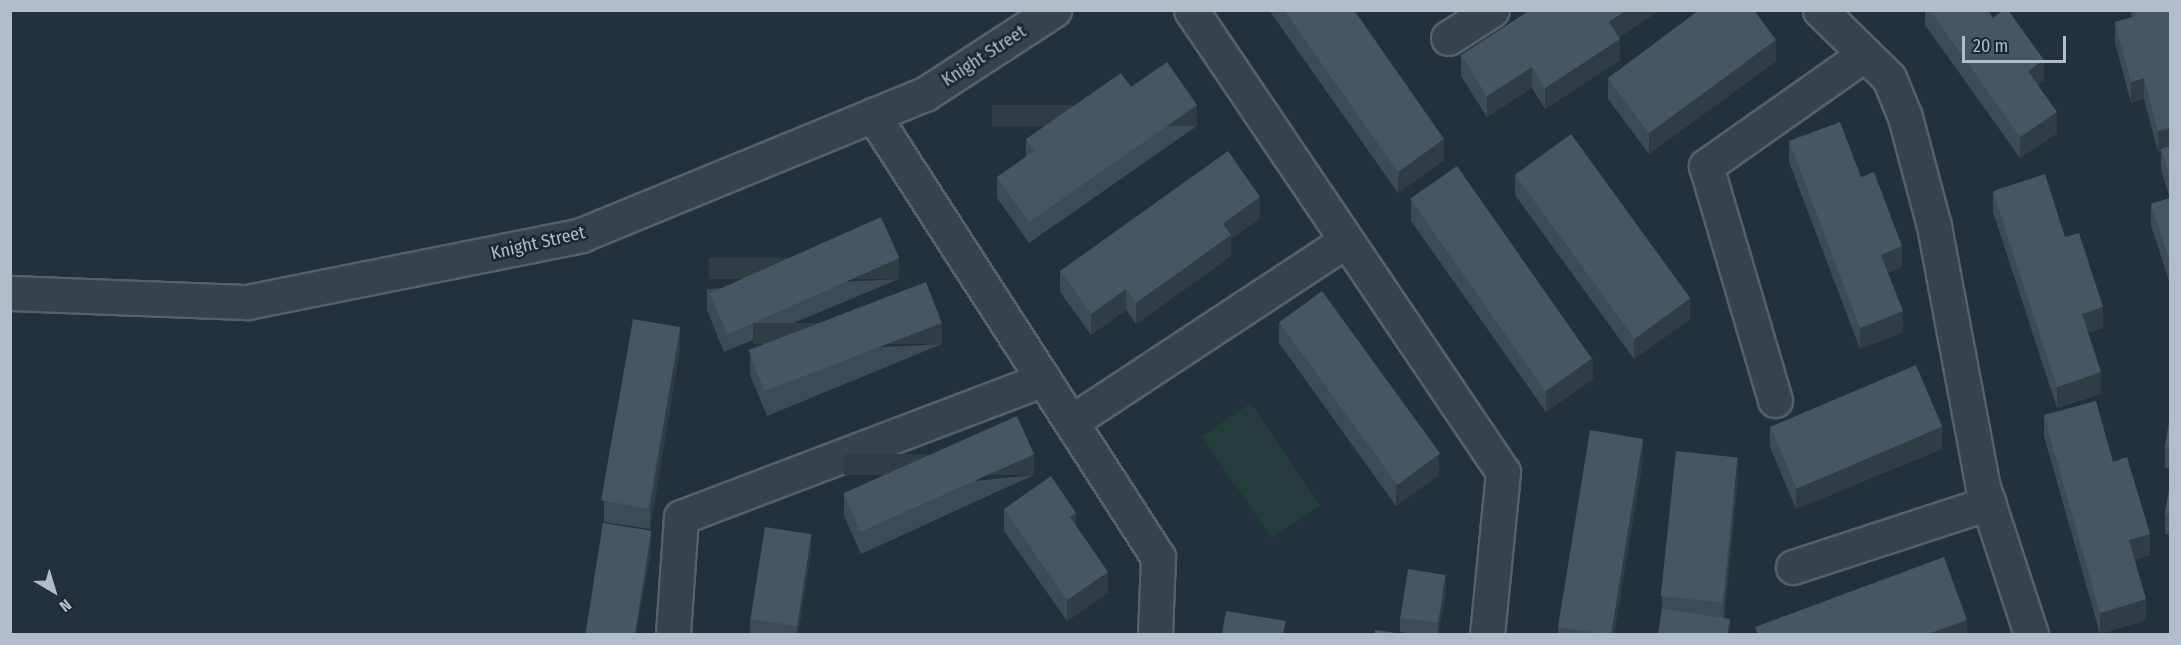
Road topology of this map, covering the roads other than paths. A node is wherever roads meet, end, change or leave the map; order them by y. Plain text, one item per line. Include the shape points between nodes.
1 (1054, 10) edge
2 (1191, 10) edge
3 (1491, 10) edge
4 (1820, 10) edge
5 (1448, 38) dead end
6 (1865, 54) junction
7 (873, 115) junction
8 (1347, 241) junction
9 (10, 293) edge
10 (1044, 379) junction
11 (1774, 400) dead end
12 (1071, 422) junction
13 (1989, 503) junction
14 (1793, 567) dead end
15 (673, 634) edge
16 (1155, 634) edge
17 (1487, 634) edge
18 (2031, 634) edge

1 - 7 street, Knight Street via 925,94
2 - 8 street
3 - 5 street
4 - 6 street
6 - 11 street via 1706,166
6 - 13 street via 1889,78 1905,117 1934,226
7 - 9 street, Knight Street via 569,238 247,302
7 - 10 street
8 - 12 street
8 - 17 street via 1503,472
10 - 12 street
10 - 15 street via 681,517
12 - 16 street via 1158,557
13 - 14 street
13 - 18 street

